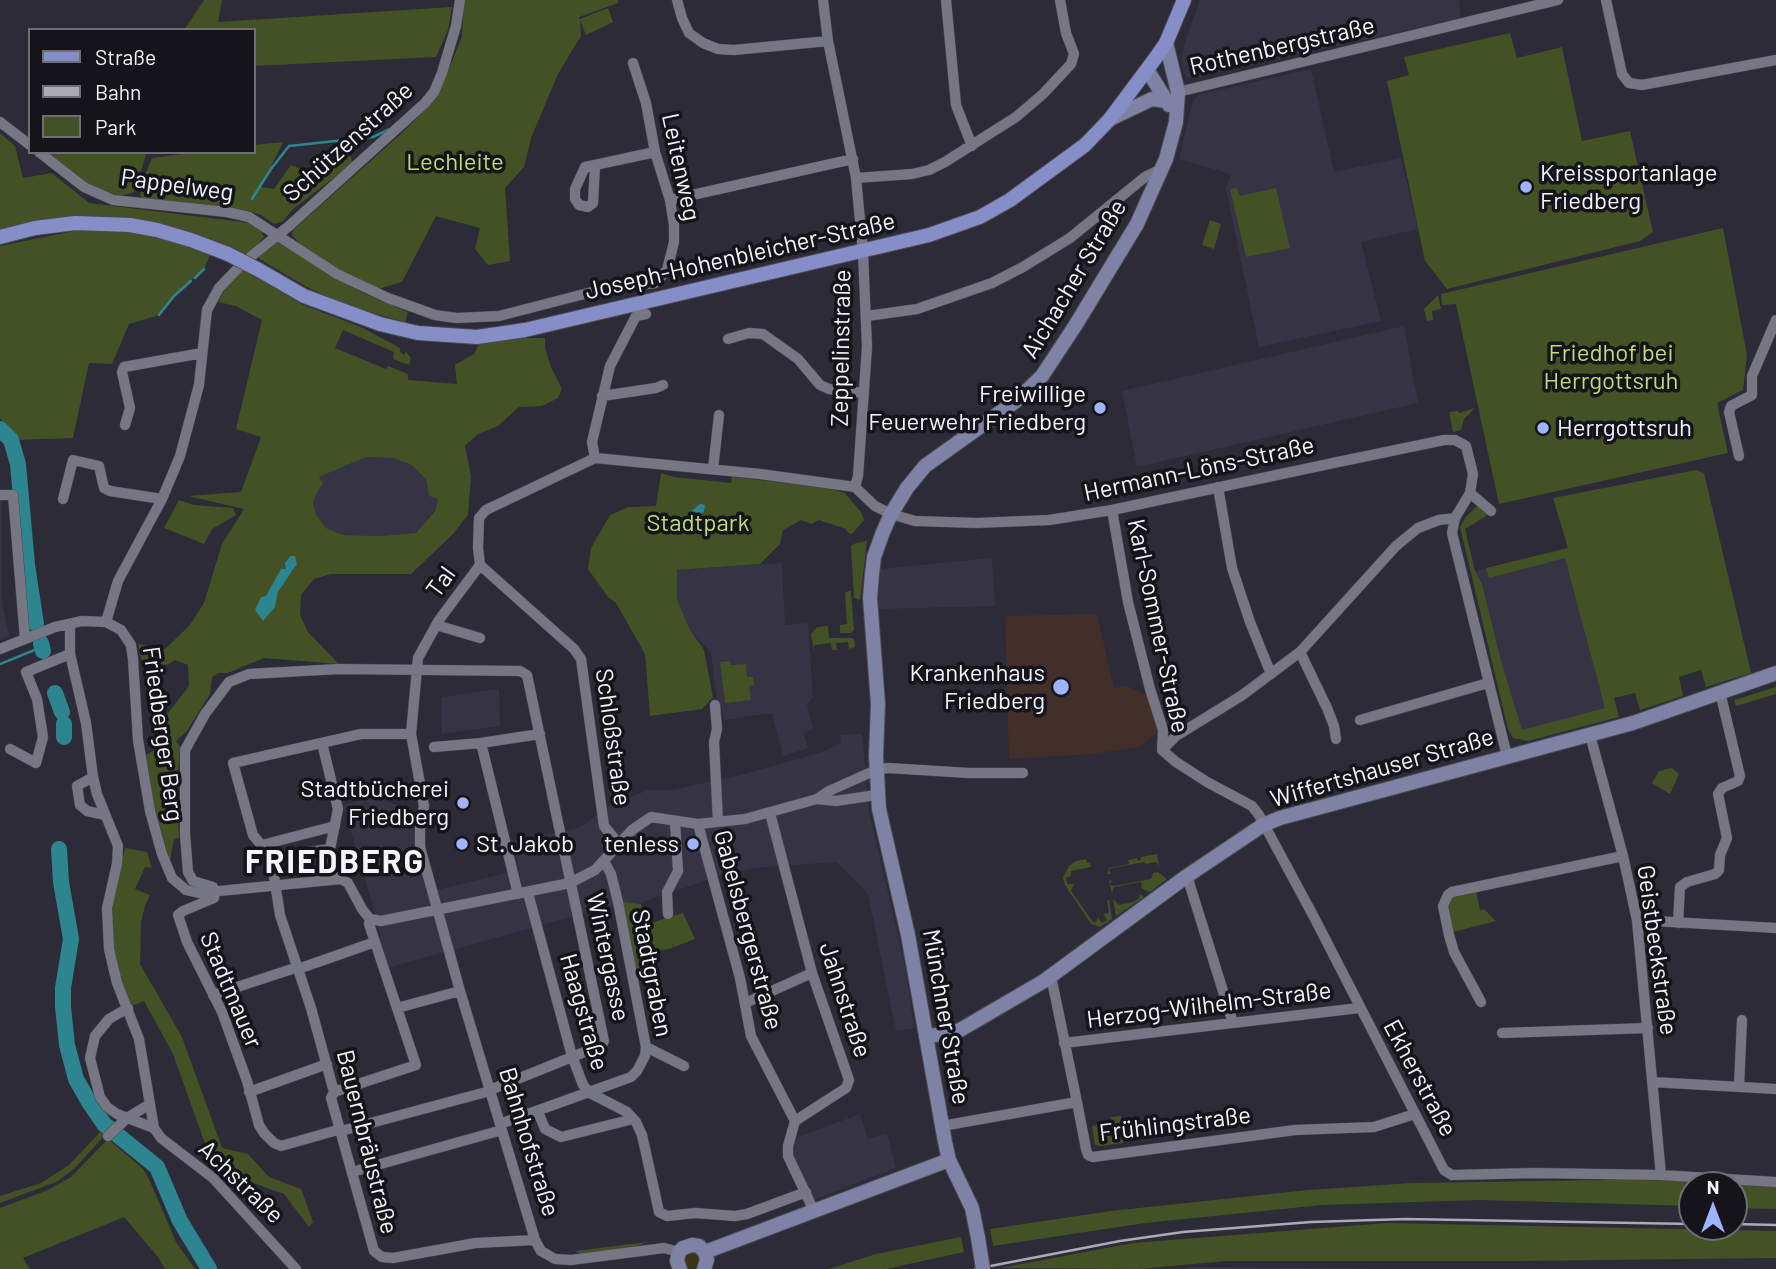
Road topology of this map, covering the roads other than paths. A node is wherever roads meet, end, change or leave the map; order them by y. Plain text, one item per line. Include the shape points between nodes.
1 (460, 0) edge
2 (677, 0) edge
3 (823, 0) edge
4 (946, 0) edge
5 (1060, 0) edge
6 (1184, 0) edge
7 (1558, 0) edge
8 (1606, 0) edge
9 (828, 41) junction
10 (1166, 43) junction
11 (1776, 60) edge
12 (633, 64) dead end
13 (1147, 71) junction
14 (1172, 97) junction
15 (1110, 120) junction
16 (0, 122) edge
17 (28, 143) edge
18 (972, 146) junction
19 (655, 152) junction
20 (41, 154) edge
21 (853, 159) junction
22 (595, 165) dead end
23 (1162, 169) junction
24 (856, 178) junction
25 (670, 200) junction
26 (276, 235) junction
27 (0, 237) edge
28 (863, 252) junction
29 (248, 258) dead end
30 (239, 267) dead end
31 (661, 278) joint
32 (646, 314) dead end
33 (867, 316) junction
34 (1776, 320) edge
35 (728, 339) dead end
36 (202, 353) junction
37 (663, 385) dead end
38 (864, 393) junction
39 (602, 396) junction
40 (719, 415) dead end
41 (125, 425) dead end
42 (1739, 456) dead end
43 (595, 458) junction
44 (713, 469) junction
45 (855, 487) junction
46 (1218, 487) junction
47 (1470, 493) junction
48 (0, 495) edge
49 (63, 499) dead end
50 (162, 499) junction
51 (1112, 510) junction
52 (1492, 511) dead end
53 (891, 514) junction
54 (1455, 518) junction
55 (480, 565) junction
56 (106, 622) junction
57 (70, 624) junction
58 (436, 625) junction
59 (34, 635) junction
60 (480, 638) dead end
61 (0, 649) edge
62 (1300, 652) junction
63 (70, 654) junction
64 (416, 669) junction
65 (1776, 673) edge
66 (1271, 674) junction
67 (1488, 683) junction
68 (1720, 692) junction
69 (715, 705) dead end
70 (1360, 720) dead end
71 (411, 734) junction
72 (540, 734) junction
73 (1590, 735) junction
74 (1336, 739) dead end
75 (322, 743) junction
76 (481, 743) junction
77 (434, 747) dead end
78 (10, 749) dead end
79 (1162, 750) junction
80 (1507, 756) junction
81 (876, 770) junction
82 (1023, 773) dead end
83 (93, 777) junction
84 (876, 795) junction
85 (817, 799) junction
86 (424, 806) joint
87 (770, 813) junction
88 (105, 815) junction
89 (675, 822) junction
90 (718, 822) junction
91 (698, 824) junction
92 (1263, 825) junction
93 (335, 826) junction
94 (127, 836) dead end
95 (114, 839) junction
96 (618, 843) junction
97 (262, 845) junction
98 (330, 849) junction
99 (1623, 856) junction
100 (271, 857) junction
101 (604, 861) junction
102 (1187, 876) junction
103 (335, 878) junction
104 (570, 883) junction
105 (276, 884) junction
106 (215, 893) junction
107 (523, 893) junction
108 (437, 908) junction
109 (668, 914) dead end
110 (370, 919) junction
111 (1637, 920) junction
112 (1678, 923) junction
113 (1776, 929) edge
114 (374, 942) junction
115 (298, 968) junction
116 (813, 973) junction
117 (1051, 976) junction
118 (460, 991) junction
119 (213, 995) junction
120 (1481, 1002) dead end
121 (745, 1003) junction
122 (128, 1008) junction
123 (397, 1008) junction
124 (1359, 1008) junction
125 (1742, 1020) dead end
126 (1233, 1023) junction
127 (1648, 1028) junction
128 (1502, 1033) dead end
129 (926, 1037) junction
130 (1064, 1043) junction
131 (646, 1047) junction
132 (572, 1056) junction
133 (327, 1064) junction
134 (684, 1066) dead end
135 (1652, 1082) junction
136 (1739, 1086) junction
137 (1776, 1089) edge
138 (249, 1091) junction
139 (334, 1091) junction
140 (490, 1091) junction
141 (590, 1093) junction
142 (1077, 1102) junction
143 (150, 1104) junction
144 (538, 1112) junction
145 (1415, 1114) junction
146 (127, 1118) junction
147 (633, 1119) junction
148 (795, 1121) junction
149 (942, 1126) junction
150 (501, 1127) junction
151 (154, 1128) junction
152 (341, 1130) junction
153 (109, 1135) dead end
154 (949, 1160) junction
155 (352, 1172) junction
156 (1661, 1175) junction
157 (1776, 1182) edge
158 (806, 1192) junction
159 (814, 1211) junction
160 (535, 1240) junction
161 (705, 1252) junction
162 (678, 1264) edge
163 (296, 1269) edge
164 (704, 1269) edge
165 (983, 1269) edge

1 - 26 street, Schützenstraße via 434,92
2 - 9 street via 690,33 719,49
3 - 9 street, Zeppelinstraße
4 - 18 street via 956,105
5 - 18 street via 1074,54 1071,64 1016,117
6 - 10 main road
7 - 14 street, Rothenbergstraße
8 - 11 street via 1622,74 1629,83 1642,85
9 - 21 street, Zeppelinstraße
10 - 13 main road
10 - 14 main road, Aichacher Straße
12 - 19 street, Leitenweg
13 - 14 main road
13 - 15 main road, Joseph-Hohenbleicher-Straße
14 - 15 main road via 1152,100
14 - 23 main road, Aichacher Straße via 1176,122
15 - 28 main road, Joseph-Hohenbleicher-Straße via 1048,173 980,217
16 - 17 street
18 - 24 street via 929,170
19 - 22 street
19 - 25 street, Leitenweg
20 - 26 street, Pappelweg via 97,194 113,200 228,212 249,217
21 - 24 street, Zeppelinstraße
21 - 25 street
23 - 33 street via 1145,177 1070,237 992,283 917,309
23 - 53 main road, Aichacher Straße via 1137,224 1042,376 925,466
24 - 28 street, Zeppelinstraße
25 - 31 street, Leitenweg via 674,242
26 - 29 street, Schützenstraße
26 - 31 street, Pappelweg via 367,289 435,315 457,318 499,316
27 - 28 main road, Joseph-Hohenbleicher-Straße, bridge via 75,223 157,230 228,254 304,296 380,324 418,333 477,337
28 - 33 street, Zeppelinstraße
30 - 36 street via 219,288 207,310
32 - 39 street via 636,316 619,346
33 - 38 street, Zeppelinstraße
34 - 42 street via 1752,376 1752,395 1731,406 1729,412
35 - 38 street via 763,334 799,359 820,384
36 - 41 street via 124,367 130,408
36 - 50 street via 191,419
37 - 39 street
38 - 45 street, Zeppelinstraße
39 - 43 street via 592,442
40 - 44 street
43 - 44 street
43 - 55 street via 485,510 480,518
44 - 45 street
45 - 53 street via 871,504
46 - 47 street, Hermann-Löns-Straße via 1455,440 1466,446 1473,474
46 - 51 street, Hermann-Löns-Straße
46 - 66 street via 1232,568
47 - 52 street
47 - 54 street
48 - 59 street via 13,495
49 - 50 street via 73,460 100,466 104,488 110,491
50 - 56 street via 118,581
51 - 53 street, Hermann-Löns-Straße via 998,523 915,521
51 - 79 street, Karl-Sommer-Straße via 1128,602 1163,730
53 - 81 main road, Aichacher Straße via 874,557 870,598 878,704
54 - 62 street via 1418,528 1396,546
54 - 67 street via 1452,533
55 - 58 street, Tal
55 - 96 street, Schloßstraße via 582,659 604,827
56 - 57 street
56 - 106 street, Friedberger Berg via 121,630 131,645 144,784 167,867 186,890
57 - 59 street
57 - 63 street
58 - 60 street, Tal
58 - 64 street, Tal
59 - 61 street
62 - 66 street
62 - 74 street via 1327,708
63 - 78 street via 26,672 37,699 43,737 36,763
63 - 83 street
64 - 71 street, Tal
64 - 72 street via 520,671 527,675
64 - 106 street, Stadtmauer via 268,672 229,682 185,750 188,872 193,881 213,887
65 - 68 main road, Wiffertshauser Straße
66 - 79 street
67 - 70 street
67 - 80 street
68 - 73 main road, Wiffertshauser Straße
68 - 112 street via 1740,776 1718,794 1727,838 1719,870 1680,887
69 - 90 street
71 - 75 street via 361,734
71 - 86 street, Tal
72 - 76 street
72 - 104 street
73 - 80 main road, Wiffertshauser Straße
73 - 99 street, Geistbeckstraße
75 - 93 street via 338,809
75 - 97 street via 233,763 253,835
76 - 77 street
76 - 107 street, Haagstraße
79 - 92 street, Ekherstraße via 1252,806
80 - 92 main road, Wiffertshauser Straße
81 - 82 street
81 - 84 main road, Münchner Straße
81 - 85 street
83 - 88 street
83 - 88 street via 77,786 80,805
84 - 85 street
84 - 129 main road, Münchner Straße
85 - 87 street
86 - 108 street, Bahnhofstraße via 420,847
87 - 90 street
87 - 116 street, Jahnstraße
88 - 95 street
89 - 91 street
89 - 96 street via 651,817
89 - 109 street via 678,871 667,892
90 - 91 street
91 - 121 street, Gabelsbergerstraße
92 - 102 main road, Wiffertshauser Straße
92 - 124 street, Ekherstraße
93 - 97 street
93 - 98 street
94 - 95 street
95 - 122 street via 117,864 107,908 107,933 117,983
96 - 101 street
97 - 100 street
98 - 100 street
98 - 103 street
99 - 111 street, Geistbeckstraße
99 - 120 street via 1448,895 1443,906 1454,952
100 - 105 street, Bauernbräustraße
101 - 104 street
101 - 131 street, Stadtgraben via 618,902
102 - 117 main road, Wiffertshauser Straße
102 - 126 street
103 - 105 street, Friedberger Berg
103 - 110 street via 348,883
104 - 107 street
104 - 132 street, Wintergasse via 604,1041
105 - 106 street, Friedberger Berg
105 - 115 street, Bauernbräustraße via 279,915
106 - 119 street, Stadtmauer via 214,898 178,915
107 - 108 street
107 - 132 street, Haagstraße
108 - 110 street via 381,921
108 - 118 street, Bahnhofstraße
110 - 114 street
111 - 112 street
111 - 127 street, Geistbeckstraße
112 - 113 street
114 - 115 street
114 - 123 street
115 - 119 street
115 - 133 street, Bauernbräustraße
116 - 121 street
116 - 148 street, Jahnstraße via 849,1080 846,1088
117 - 129 main road, Wiffertshauser Straße via 960,1030
117 - 130 street, Herzog-Wilhelm-Straße
118 - 123 street
118 - 140 street, Bahnhofstraße
119 - 138 street, Stadtmauer
121 - 148 street, Gabelsbergerstraße via 751,1036
122 - 143 street via 143,1055
122 - 146 street, Achstraße via 95,1036 90,1058 100,1097
123 - 139 street via 416,1065
124 - 126 street, Herzog-Wilhelm-Straße
124 - 145 street, Ekherstraße
125 - 136 street
126 - 130 street, Herzog-Wilhelm-Straße
127 - 128 street
127 - 135 street, Geistbeckstraße
129 - 149 main road, Münchner Straße
130 - 142 street, Herzog-Wilhelm-Straße
131 - 134 street
131 - 141 street, Stadtgraben via 643,1062 631,1077
132 - 140 street, Wintergasse
132 - 141 street, Haagstraße via 584,1089
133 - 138 street
133 - 139 street, Bauernbräustraße
135 - 136 street
135 - 156 street, Geistbeckstraße
136 - 137 street
138 - 152 street, Stadtmauer via 259,1125 281,1146
139 - 152 street, Bauernbräustraße via 331,1098
140 - 150 street, Bahnhofstraße
140 - 152 street, Stadtmauer
141 - 144 street, Stadtgraben
141 - 147 street, Haagstraße via 621,1107
142 - 145 street, Frühlingstraße via 1086,1149 1093,1157 1295,1130 1374,1127
142 - 149 street, Frühlingstraße
143 - 146 street
143 - 151 street
144 - 147 street via 545,1129 561,1137
144 - 150 street, Stadtgraben
145 - 156 street, Ekherstraße via 1444,1170 1452,1175
146 - 151 street, Achstraße
146 - 153 street
147 - 158 street via 640,1129 662,1215 735,1216
148 - 158 street via 788,1156
149 - 154 main road, Münchner Straße
150 - 155 street, Stadtgraben
150 - 160 street, Bahnhofstraße
151 - 163 street, Achstraße via 213,1178
152 - 155 street, Bauernbräustraße
154 - 159 main road
154 - 165 main road, Münchner Straße, bridge via 972,1208
155 - 160 street, Bauernbräustraße via 371,1246 382,1257 476,1243
156 - 157 street, Ekherstraße
158 - 159 street
159 - 161 main road
160 - 162 street, Bahnhofstraße via 541,1251 555,1259 664,1248
161 - 162 main road via 690,1245
161 - 164 main road

